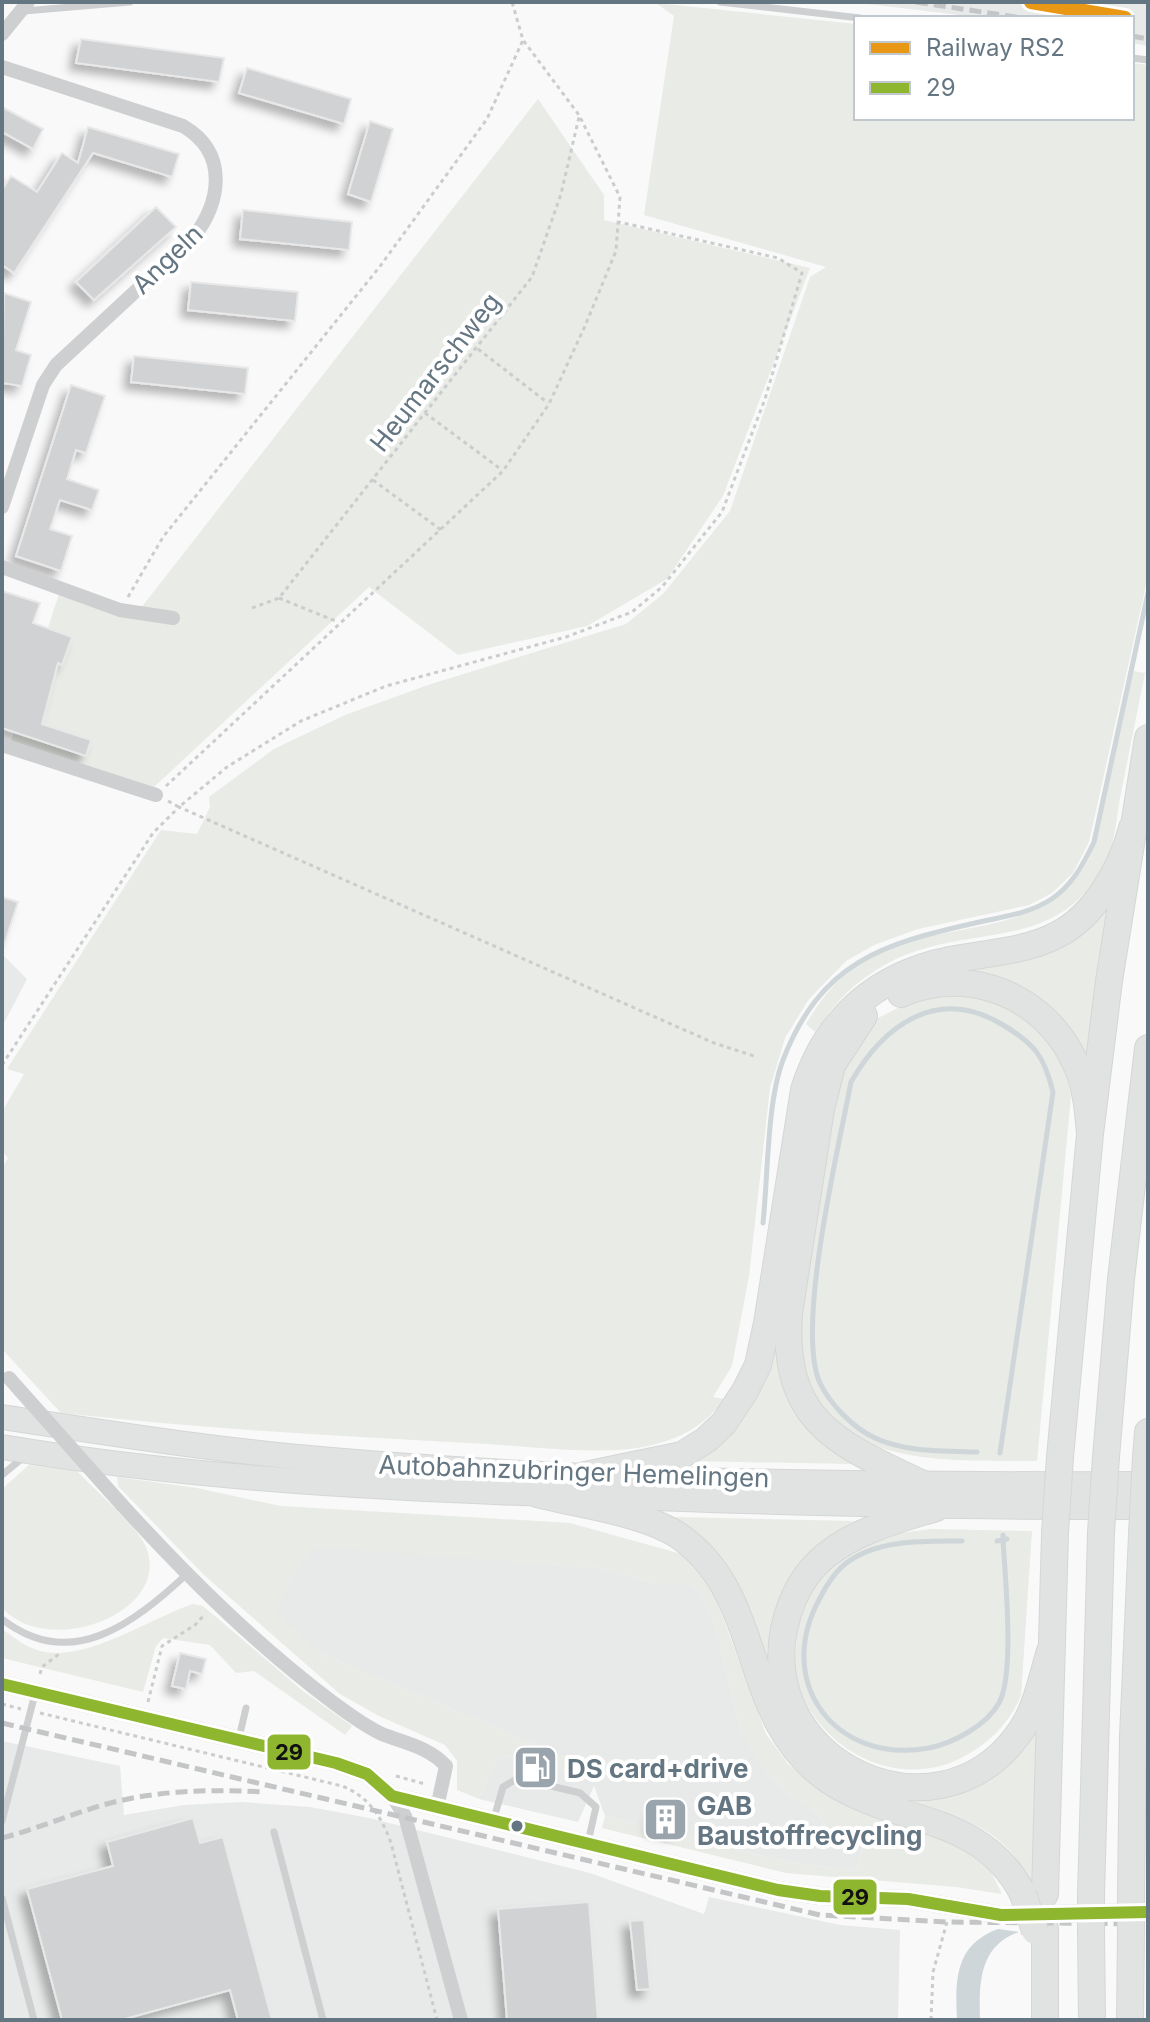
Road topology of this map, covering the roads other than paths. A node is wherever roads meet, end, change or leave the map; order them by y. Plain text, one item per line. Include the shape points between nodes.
1 (130, 2) edge
2 (720, 2) edge
3 (25, 7) edge
4 (854, 17) edge
5 (2, 34) edge
6 (2, 67) edge
7 (2, 507) edge
8 (2, 567) edge
9 (173, 618) dead end
10 (1148, 738) edge
11 (2, 745) edge
12 (156, 795) road end
13 (1132, 828) junction
14 (1148, 1048) edge
15 (1090, 1134) junction
16 (6, 1374) edge
17 (2, 1417) edge
18 (2, 1447) edge
19 (30, 1452) junction
20 (1147, 1458) edge
21 (2, 1475) edge
22 (585, 1475) junction
23 (921, 1483) junction
24 (537, 1494) junction
25 (1148, 1507) edge
26 (936, 1508) junction
27 (187, 1574) junction
28 (2, 1619) edge
29 (1050, 1651) junction
30 (2, 1684) edge
31 (36, 1692) junction
32 (246, 1708) dead end
33 (238, 1740) junction
34 (2, 1777) edge
35 (13, 1780) junction
36 (387, 1792) junction
37 (440, 1799) junction
38 (2, 1821) edge
39 (493, 1822) junction
40 (274, 1832) dead end
41 (587, 1844) junction
42 (1034, 1894) junction
43 (2, 1898) edge
44 (1137, 1913) edge
45 (34, 2020) edge
46 (323, 2020) edge
47 (461, 2020) edge
48 (1045, 2020) edge
49 (1092, 2020) edge
50 (1130, 2020) edge

1 - 3 lane
2 - 4 lane
3 - 5 street
6 - 7 street, Angeln via 183,126 207,149 216,175 209,218 193,238 56,365 43,385
8 - 9 street via 120,610
10 - 13 highway
11 - 12 street
13 - 15 highway
13 - 22 highway via 1110,880 1059,935 1029,946 947,960 890,980 857,1001 833,1027 813,1060 804,1090 767,1323 758,1365 745,1391 724,1423 682,1455
14 - 49 highway, bridge via 1121,1279 1101,1533
15 - 23 highway via 1085,1090 1058,1031 1011,995 981,984 919,986 888,1000 865,1014 832,1065 789,1313 787,1346 794,1384 812,1416 834,1439
15 - 29 highway, bridge via 1060,1457
16 - 27 street, bridge
17 - 22 highway, Autobahnzubringer Hemelingen via 318,1459
18 - 19 highway, Autobahnzubringer Hemelingen
19 - 21 lane
19 - 24 highway, Autobahnzubringer Hemelingen via 248,1479
20 - 23 highway, Autobahnzubringer Hemelingen
20 - 44 highway, bridge via 1133,1736
22 - 23 highway, Autobahnzubringer Hemelingen
24 - 26 highway, Autobahnzubringer Hemelingen
24 - 42 highway via 657,1525 680,1537 723,1580 775,1723 800,1757 851,1793 972,1837
25 - 26 highway, Autobahnzubringer Hemelingen
26 - 29 highway via 863,1531 824,1556 804,1579 789,1607 780,1672 808,1737 835,1762 898,1787 935,1786 963,1777 997,1757 1017,1737 1030,1715
27 - 28 lane via 133,1618 72,1645 45,1641
27 - 37 street via 256,1641 332,1702 378,1732 437,1756 446,1766
29 - 42 highway
30 - 31 street
31 - 33 street
31 - 35 lane
32 - 33 lane
33 - 36 street via 346,1766 367,1774
34 - 35 lane
35 - 38 lane
36 - 37 street
36 - 47 street via 405,1816
37 - 39 street
39 - 41 street
39 - 41 lane via 503,1787 518,1778 580,1793 596,1807
40 - 46 lane
41 - 44 street via 820,1896 908,1899 1001,1915
42 - 48 highway, bridge
43 - 45 lane
44 - 50 highway

